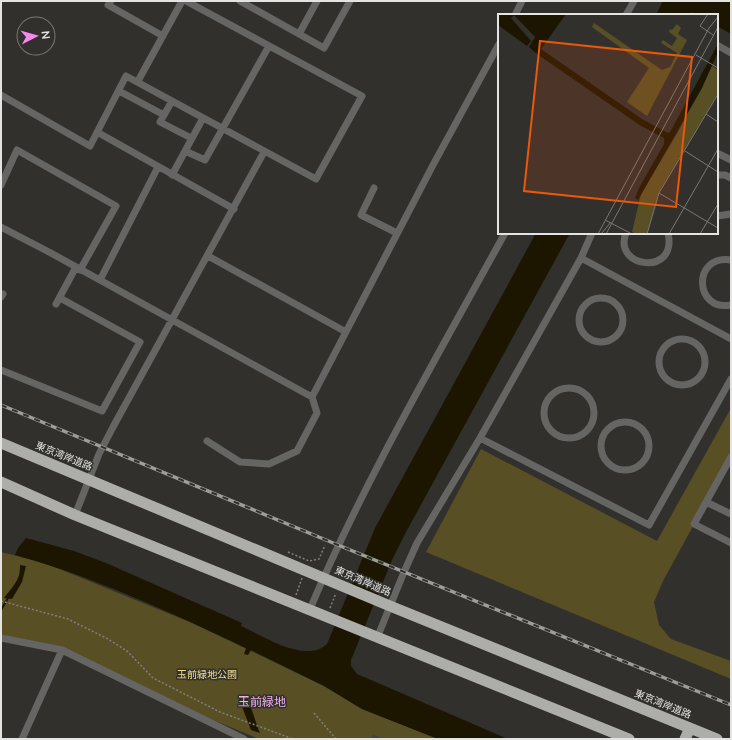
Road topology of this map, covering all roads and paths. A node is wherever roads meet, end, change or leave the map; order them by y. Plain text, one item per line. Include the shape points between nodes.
1 (111, 1) edge
2 (182, 1) edge
3 (186, 1) edge
4 (240, 1) edge
5 (317, 1) edge
6 (350, 1) edge
7 (522, 1) edge
8 (634, 1) edge
9 (516, 14) edge
10 (627, 14) edge
11 (300, 34) junction
12 (163, 36) junction
13 (269, 46) junction
14 (498, 46) edge
15 (718, 46) edge
16 (731, 53) edge
17 (138, 81) junction
18 (119, 91) junction
19 (1, 95) edge
20 (172, 100) junction
21 (164, 115) junction
22 (203, 118) junction
23 (222, 128) junction
24 (97, 132) junction
25 (192, 138) junction
26 (185, 150) junction
27 (264, 152) junction
28 (718, 154) edge
29 (731, 160) edge
30 (158, 166) junction
31 (172, 174) junction
32 (718, 175) edge
33 (731, 178) edge
34 (1, 185) edge
35 (374, 188) dead end
36 (234, 209) junction
37 (731, 214) edge
38 (718, 216) edge
39 (1, 227) edge
40 (397, 233) junction
41 (504, 234) edge
42 (592, 234) edge
43 (626, 234) edge
44 (668, 234) edge
45 (208, 256) junction
46 (581, 258) junction
47 (731, 260) edge
48 (78, 269) junction
49 (100, 280) junction
50 (731, 305) edge
51 (621, 309) joint
52 (172, 320) junction
53 (346, 332) junction
54 (731, 339) edge
55 (702, 350) joint
56 (1, 370) edge
57 (731, 379) edge
58 (312, 397) junction
59 (592, 403) joint
60 (647, 436) joint
61 (480, 438) junction
62 (207, 441) dead end
63 (1, 443) edge
64 (731, 457) edge
65 (723, 471) junction
66 (731, 475) edge
67 (89, 479) junction
68 (1, 482) edge
69 (706, 502) junction
70 (731, 514) edge
71 (75, 515) junction
72 (731, 543) edge
73 (325, 545) dead end
74 (287, 552) dead end
75 (307, 566) junction
76 (324, 577) junction
77 (340, 584) junction
78 (2, 601) edge
79 (293, 602) junction
80 (390, 606) junction
81 (310, 609) junction
82 (326, 616) junction
83 (1, 638) edge
84 (377, 638) junction
85 (62, 650) junction
86 (314, 713) dead end
87 (690, 728) junction
88 (22, 739) edge
89 (244, 739) edge
90 (293, 739) edge
91 (336, 739) edge
92 (629, 739) edge
93 (685, 739) edge
94 (717, 739) edge

1 - 12 street via 108,5
2 - 12 street
3 - 13 street
4 - 11 street
5 - 11 street
6 - 11 street via 324,48
7 - 9 street
8 - 10 street
12 - 17 street
13 - 23 street
13 - 27 street via 362,96 316,179
14 - 40 street
15 - 16 street
17 - 18 street via 126,76
17 - 20 street
18 - 21 street
18 - 24 street
19 - 24 street via 90,146
20 - 21 street
20 - 22 street
21 - 25 street via 160,122
22 - 23 street
22 - 25 street
23 - 26 street via 205,160
23 - 27 street
24 - 30 street
25 - 26 street
26 - 31 street
27 - 36 street
28 - 29 street
30 - 31 street
30 - 49 street
31 - 36 street
32 - 33 street
34 - 48 street via 17,150 116,206
35 - 40 street via 361,215
36 - 45 street
37 - 38 street
39 - 48 street
40 - 53 street
41 - 76 street via 405,414
42 - 46 street
43 - 44 street via 624,242 631,256 639,262 647,263 659,260 665,254 669,248
45 - 52 street
45 - 53 street
46 - 54 street
46 - 61 street
47 - 50 street via 719,260 712,264 703,274 702,282 703,290 712,302
48 - 49 street
48 - 56 street via 58,301 140,342 102,411
49 - 52 street
51 - 51 street via 624,324 620,332 608,341 593,341 580,327 580,312 584,305 594,298 610,299
52 - 58 street
52 - 67 street via 110,434
53 - 58 street
55 - 55 street via 705,366 692,383 685,385 671,382 661,372 661,351 673,340 687,339
57 - 61 street via 649,525
58 - 62 street via 317,414 297,451 269,464 240,462
59 - 59 street via 593,420 584,434 576,438 564,439 556,435 546,424 543,412 545,404 553,393 561,389 576,389 584,393
60 - 60 street via 648,453 638,466 630,470 621,470 613,468 603,458 600,441 607,429 614,424 630,422 638,425
61 - 80 street via 417,543
63 - 67 highway, 東京湾岸道路
64 - 65 street
65 - 66 street
65 - 69 street
67 - 71 street
67 - 75 highway, 東京湾岸道路
68 - 71 highway
69 - 70 street
69 - 72 street via 694,524
71 - 79 highway
73 - 75 path via 319,559
74 - 75 path
75 - 76 highway, 東京湾岸道路
75 - 79 path
76 - 77 highway, 東京湾岸道路
76 - 81 street
77 - 80 highway, 東京湾岸道路
77 - 82 path
78 - 90 path via 68,619 127,651 153,678 220,712
79 - 81 highway
80 - 84 street
80 - 87 highway, 東京湾岸道路
81 - 82 highway
82 - 84 highway
83 - 85 street
84 - 92 highway
85 - 88 street
85 - 89 street
86 - 91 path
87 - 93 highway
87 - 94 highway, 東京湾岸道路

